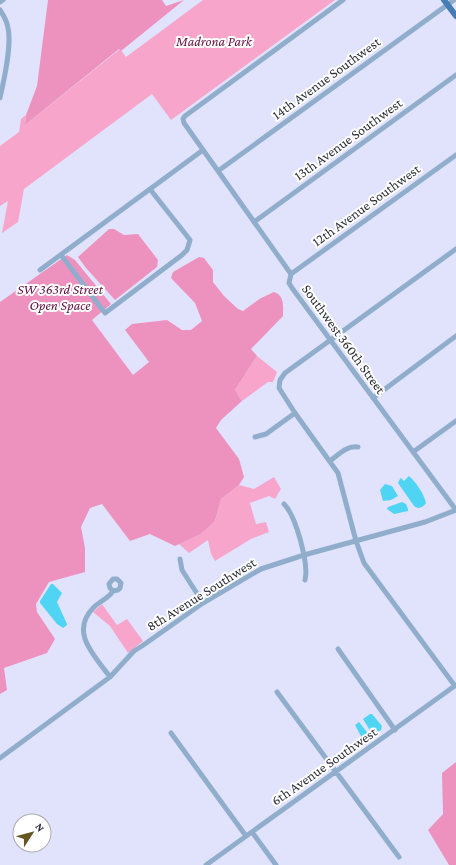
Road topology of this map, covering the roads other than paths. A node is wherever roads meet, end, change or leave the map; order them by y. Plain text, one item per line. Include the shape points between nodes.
1 (3, 0) edge
2 (343, 0) edge
3 (454, 0) edge
4 (0, 2) edge
5 (446, 2) edge
6 (0, 10) edge
7 (456, 16) edge
8 (456, 75) edge
9 (0, 98) edge
10 (203, 150) junction
11 (456, 155) edge
12 (218, 171) junction
13 (150, 189) junction
14 (254, 222) junction
15 (456, 249) edge
16 (61, 256) junction
17 (40, 270) dead end
18 (291, 274) junction
19 (456, 336) edge
20 (329, 340) junction
21 (372, 398) junction
22 (295, 413) junction
23 (456, 421) edge
24 (255, 437) dead end
25 (358, 447) dead end
26 (413, 452) junction
27 (330, 461) junction
28 (284, 504) dead end
29 (456, 510) edge
30 (356, 540) junction
31 (304, 555) junction
32 (180, 559) dead end
33 (305, 580) dead end
34 (113, 591) dead end
35 (203, 603) junction
36 (338, 649) dead end
37 (110, 677) junction
38 (456, 686) edge
39 (277, 692) dead end
40 (395, 730) junction
41 (171, 733) dead end
42 (0, 758) edge
43 (337, 771) junction
44 (252, 832) junction
45 (246, 836) junction
46 (399, 857) dead end
47 (206, 865) edge
48 (276, 865) edge

1 - 4 street
2 - 10 street, Southwest 360th Street via 185,116 184,123
3 - 5 street, 14th Avenue Southwest
5 - 7 main road
5 - 12 street, 14th Avenue Southwest
6 - 9 street via 9,35
8 - 14 street, 13th Avenue Southwest
10 - 12 street, Southwest 360th Street
10 - 13 street
11 - 18 street, 12th Avenue Southwest
12 - 14 street, Southwest 360th Street
13 - 16 street
13 - 16 street via 190,240 187,250 105,313
14 - 18 street, Southwest 360th Street
15 - 20 street
16 - 17 street
18 - 20 street, Southwest 360th Street via 289,283
19 - 21 street
20 - 21 street, Southwest 360th Street
20 - 22 street via 282,376 279,388
21 - 26 street, Southwest 360th Street
22 - 24 street via 266,434
22 - 27 street
23 - 26 street
25 - 27 street via 348,448
26 - 29 street, Southwest 360th Street
27 - 30 street via 340,479
28 - 31 street via 292,514
29 - 30 street, 8th Avenue Southwest via 425,522
30 - 31 street, 8th Avenue Southwest
30 - 38 street via 368,570
31 - 33 street
31 - 35 street, 8th Avenue Southwest via 256,571
32 - 35 street via 182,570
34 - 37 street via 90,611 83,629 88,646
35 - 37 street, 8th Avenue Southwest via 134,652
36 - 40 street
37 - 42 street, 8th Avenue Southwest
38 - 40 street, 6th Avenue Southwest
39 - 43 street
40 - 43 street, 6th Avenue Southwest
41 - 45 street
43 - 44 street, 6th Avenue Southwest
43 - 46 street
44 - 45 street, 6th Avenue Southwest
44 - 48 street
45 - 47 street, 6th Avenue Southwest

